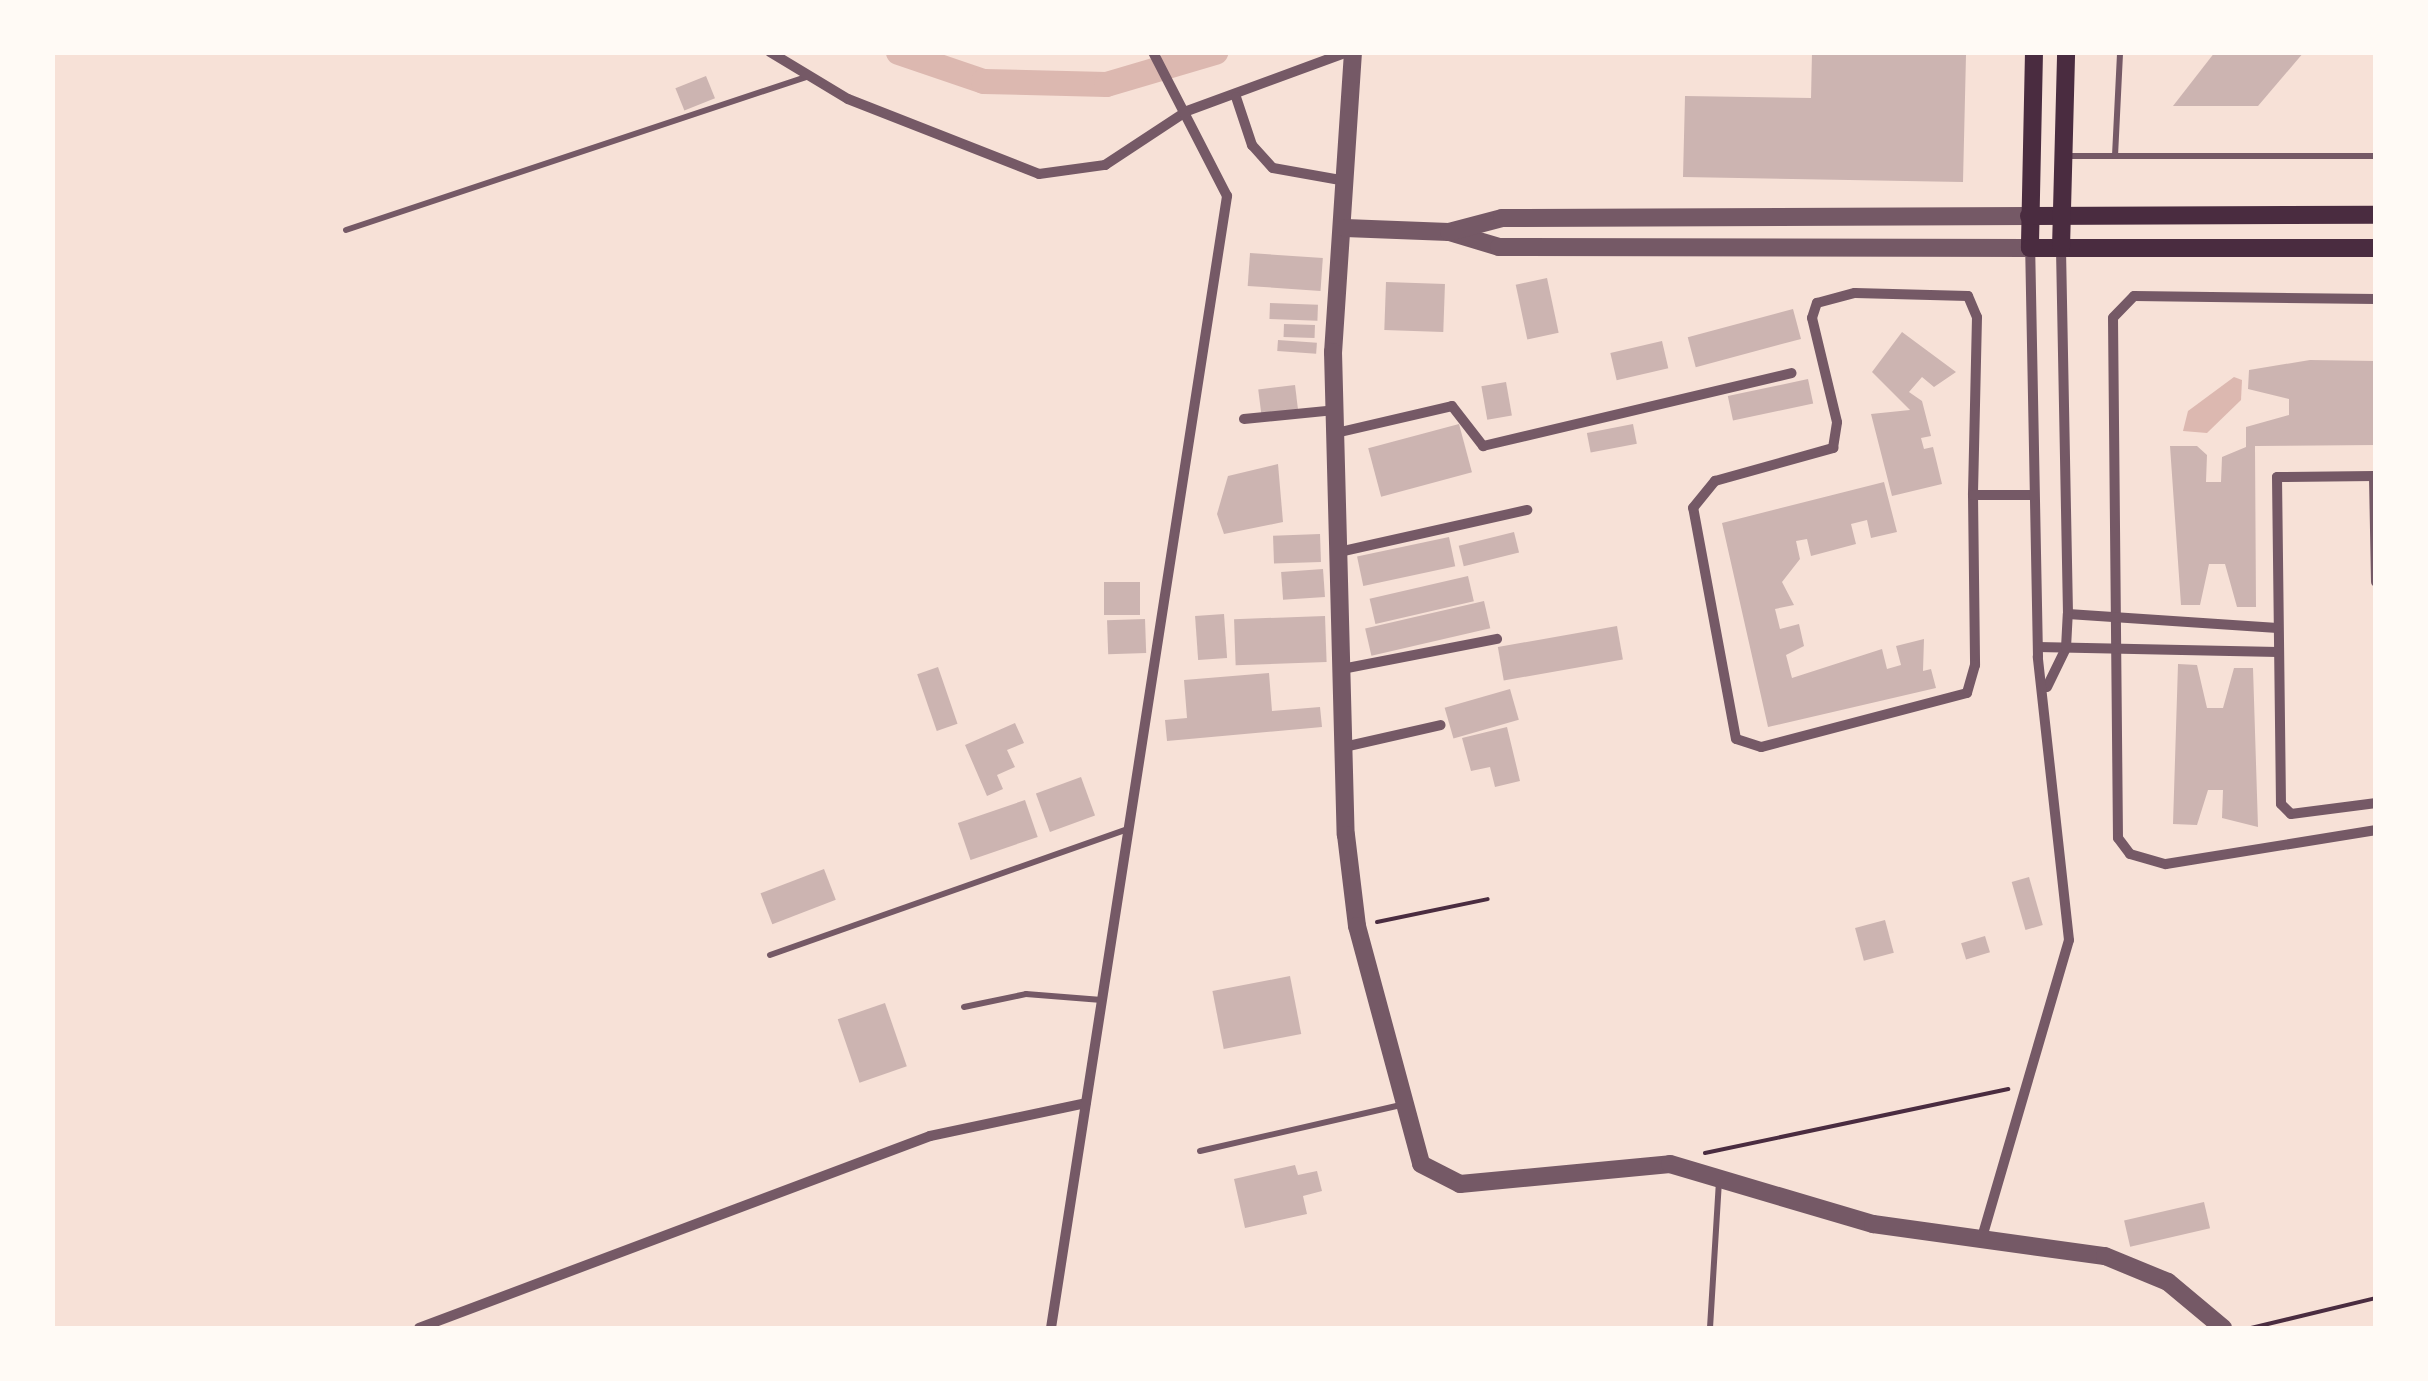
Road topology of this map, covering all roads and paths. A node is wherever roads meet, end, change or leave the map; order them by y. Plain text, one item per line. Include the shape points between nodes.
1 (770, 52) edge
2 (1153, 52) edge
3 (1350, 52) edge
4 (2034, 52) edge
5 (2066, 52) edge
6 (2120, 52) edge
7 (809, 76) junction
8 (1236, 96) junction
9 (1187, 111) junction
10 (2061, 156) junction
11 (2114, 156) junction
12 (2376, 156) edge
13 (1347, 182) junction
14 (2376, 215) edge
15 (2030, 216) junction
16 (2062, 216) junction
17 (1678, 218) junction
18 (1346, 228) junction
19 (346, 230) dead end
20 (1449, 232) junction
21 (1678, 247) junction
22 (2030, 248) junction
23 (2061, 248) junction
24 (2376, 248) edge
25 (2376, 299) edge
26 (1791, 373) dead end
27 (1335, 410) junction
28 (1244, 419) dead end
29 (1336, 433) junction
30 (2030, 495) junction
31 (1973, 496) junction
32 (1527, 510) dead end
33 (1338, 552) junction
34 (2376, 582) edge
35 (2068, 614) junction
36 (2118, 622) junction
37 (2278, 628) junction
38 (1497, 639) dead end
39 (2038, 646) junction
40 (2066, 648) junction
41 (2118, 652) junction
42 (2278, 652) junction
43 (1342, 669) junction
44 (2047, 687) junction
45 (1441, 725) dead end
46 (1344, 747) junction
47 (2376, 803) edge
48 (1128, 828) junction
49 (2376, 830) edge
50 (1488, 900) dead end
51 (1357, 926) junction
52 (770, 955) dead end
53 (1102, 1000) junction
54 (964, 1007) dead end
55 (2033, 1085) junction
56 (1086, 1102) junction
57 (1401, 1105) junction
58 (1200, 1151) dead end
59 (1670, 1164) junction
60 (1719, 1178) junction
61 (1984, 1234) junction
62 (2376, 1298) edge
63 (419, 1328) edge
64 (1051, 1328) edge
65 (1710, 1328) edge
66 (2223, 1328) edge
67 (2251, 1328) edge

1 - 7 street
2 - 9 street
3 - 8 street
3 - 13 street
4 - 15 main road
5 - 10 main road
6 - 11 lane
7 - 9 street via 936,138 1039,174 1105,165
7 - 19 lane
8 - 9 street
8 - 13 street via 1252,145 1273,168
9 - 48 street via 1227,196
10 - 11 lane
10 - 16 main road
11 - 12 lane
13 - 18 street
14 - 16 main road
15 - 16 main road
15 - 17 street
15 - 22 main road
16 - 23 main road
17 - 20 street via 1502,218
17 - 21 street
18 - 20 street
18 - 27 street
20 - 21 street via 1499,247
21 - 22 street
22 - 23 main road
22 - 30 street
23 - 24 main road
23 - 35 street
25 - 36 street via 2134,296 2119,304
26 - 29 street via 1484,446 1452,406
27 - 28 street
27 - 29 street
29 - 33 street
30 - 31 street
30 - 39 street
31 - 31 street via 1975,303 1959,293 1817,303 1837,422 1832,448 1715,482 1693,508 1736,739 1761,747 1966,693 1975,665
32 - 33 street
33 - 43 street
34 - 37 street via 2374,476 2282,474
35 - 36 street
35 - 40 street
36 - 37 street
36 - 41 street
37 - 42 street
38 - 43 street
39 - 40 street
39 - 44 street
40 - 41 street
40 - 44 street
41 - 42 street
41 - 49 street via 2116,821 2130,854 2166,864
42 - 47 street via 2284,810
43 - 46 street
44 - 55 street via 2068,940
45 - 46 street
46 - 51 street
48 - 52 lane
48 - 53 street
50 - 51 path
51 - 57 street
53 - 54 lane via 1026,994
53 - 56 street
55 - 59 path via 1745,1139
55 - 61 street
56 - 63 street via 930,1136
56 - 64 street
57 - 58 lane
57 - 59 street via 1421,1164 1437,1180
59 - 60 street
60 - 61 street via 1873,1224
60 - 65 lane
61 - 66 street via 2105,1256 2168,1282
62 - 67 path

